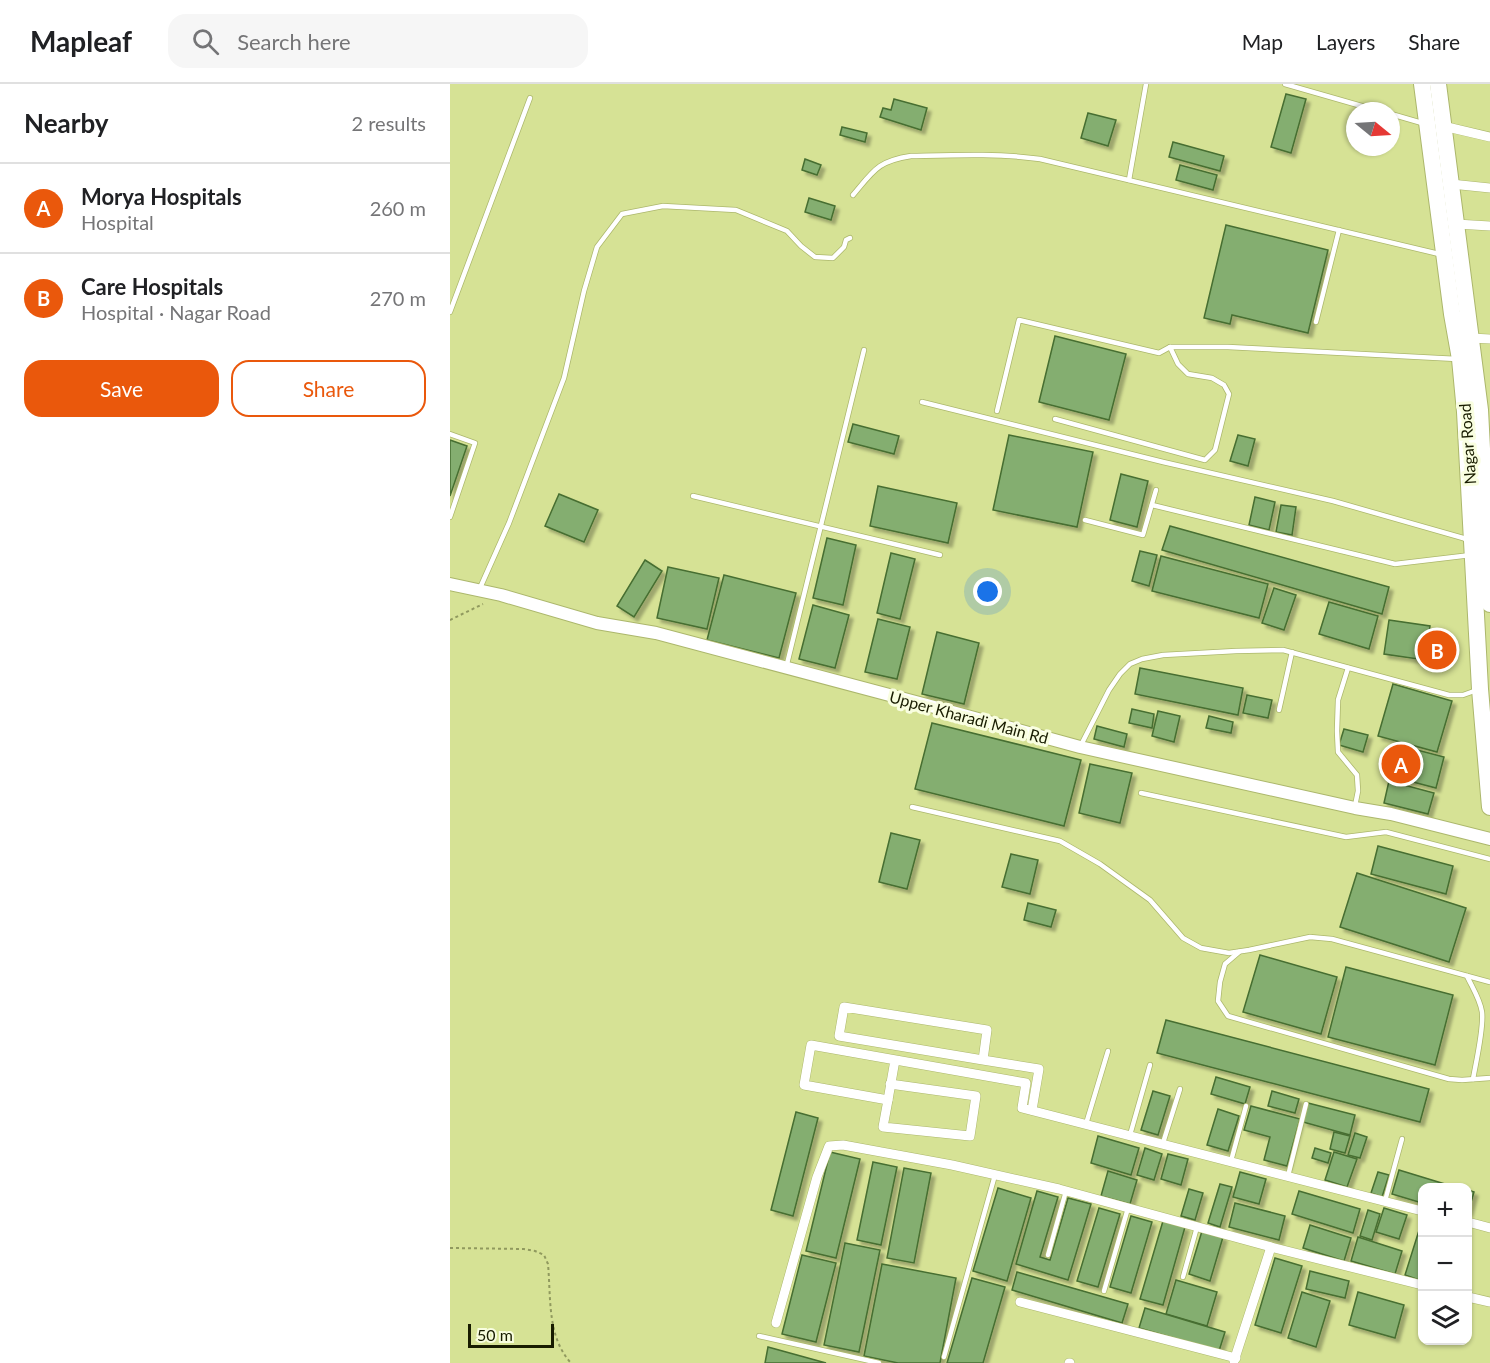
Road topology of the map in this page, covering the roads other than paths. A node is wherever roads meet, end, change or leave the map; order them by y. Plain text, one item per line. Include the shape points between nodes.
1 (1146, 84) edge
2 (1285, 84) edge
3 (1422, 84) edge
4 (1438, 84) edge
5 (530, 98) dead end
6 (1348, 102) edge
7 (1400, 116) edge
8 (1435, 125) junction
9 (1490, 137) edge
10 (1129, 180) junction
11 (1451, 184) junction
12 (1490, 188) edge
13 (854, 195) dead end
14 (1456, 224) junction
15 (1490, 226) edge
16 (1339, 230) junction
17 (850, 238) dead end
18 (1445, 256) junction
19 (450, 312) edge
20 (1460, 314) junction
21 (1316, 322) dead end
22 (1471, 338) junction
23 (1490, 339) edge
24 (1170, 347) junction
25 (864, 350) dead end
26 (1460, 359) junction
27 (922, 402) dead end
28 (997, 411) dead end
29 (1055, 419) dead end
30 (1485, 420) edge
31 (450, 434) edge
32 (1486, 456) edge
33 (1156, 490) dead end
34 (693, 495) dead end
35 (1488, 503) edge
36 (1152, 505) junction
37 (450, 516) edge
38 (1085, 520) dead end
39 (821, 527) junction
40 (1473, 549) junction
41 (940, 555) dead end
42 (1489, 567) edge
43 (450, 584) edge
44 (479, 591) junction
45 (1490, 604) edge
46 (1292, 652) junction
47 (786, 668) junction
48 (1348, 668) junction
49 (1480, 689) junction
50 (1279, 710) dead end
51 (1080, 747) junction
52 (1141, 793) dead end
53 (912, 807) dead end
54 (1490, 807) edge
55 (1355, 808) junction
56 (1490, 839) edge
57 (1490, 859) edge
58 (1240, 951) junction
59 (1467, 976) junction
60 (1490, 982) edge
61 (1108, 1050) dead end
62 (895, 1060) junction
63 (982, 1060) junction
64 (1150, 1065) dead end
65 (1490, 1078) edge
66 (1473, 1079) junction
67 (890, 1084) junction
68 (1180, 1089) dead end
69 (888, 1100) junction
70 (1306, 1104) dead end
71 (1246, 1106) dead end
72 (1032, 1110) junction
73 (1086, 1124) junction
74 (1130, 1135) junction
75 (1402, 1139) dead end
76 (1163, 1143) junction
77 (1231, 1161) junction
78 (995, 1175) junction
79 (1288, 1176) junction
80 (1066, 1191) junction
81 (1385, 1201) junction
82 (1128, 1208) junction
83 (1418, 1210) edge
84 (1472, 1223) edge
85 (1197, 1227) junction
86 (1490, 1228) edge
87 (1271, 1246) junction
88 (1048, 1255) dead end
89 (1183, 1277) dead end
90 (1418, 1284) edge
91 (1104, 1291) dead end
92 (1472, 1298) edge
93 (1020, 1302) dead end
94 (1490, 1302) edge
95 (776, 1323) dead end
96 (759, 1336) dead end
97 (944, 1357) dead end
98 (1234, 1360) edge
99 (879, 1363) edge

1 - 10 lane
2 - 6 lane
3 - 8 highway, Nagar Road
4 - 8 highway, Nagar Road
5 - 19 lane
7 - 8 lane
8 - 9 street
8 - 11 highway, Nagar Road
8 - 18 highway, Nagar Road
10 - 13 lane via 1005,154 911,156 874,169
10 - 16 lane
11 - 12 street
11 - 14 highway, Nagar Road
14 - 15 street
14 - 20 highway, Nagar Road
16 - 18 lane
16 - 21 lane
17 - 44 lane via 833,258 815,257 787,231 736,210 663,206 622,214 597,247 564,378
18 - 20 highway, Nagar Road
20 - 22 highway, Nagar Road
20 - 26 highway, Nagar Road
22 - 23 street
22 - 30 highway, Nagar Road
24 - 26 lane
24 - 28 lane via 1159,353 1019,320
24 - 29 lane via 1188,374 1212,378 1224,385 1229,394 1215,450 1205,460
25 - 39 lane
26 - 40 highway, Nagar Road
27 - 40 lane via 1333,501 1463,537
30 - 32 highway, Nagar Road
31 - 37 lane via 475,443
32 - 35 highway, Nagar Road
33 - 36 lane
34 - 39 lane
35 - 42 highway, Nagar Road
36 - 38 lane via 1143,535
36 - 40 lane via 1395,564
39 - 41 lane
39 - 47 lane
40 - 49 highway, Nagar Road
42 - 45 highway, Nagar Road
43 - 44 street, Upper Kharadi Main Rd
44 - 47 street, Upper Kharadi Main Rd
46 - 48 lane
46 - 50 lane
46 - 51 lane via 1262,649 1175,654 1130,664 1109,690
47 - 51 street, Upper Kharadi Main Rd
48 - 49 lane via 1449,695
48 - 55 lane via 1338,700 1338,752 1357,775
49 - 54 highway, Nagar Road
51 - 55 street, Upper Kharadi Main Rd
52 - 57 lane via 1346,837 1386,832
53 - 58 lane via 1060,841 1150,900 1183,938 1201,948
55 - 56 street, Upper Kharadi Main Rd
58 - 59 lane via 1310,937 1332,939
58 - 66 lane via 1225,964 1220,982 1218,1000 1228,1016 1449,1079
59 - 60 lane
59 - 66 lane via 1482,1012
61 - 73 lane
62 - 67 street
62 - 69 street via 811,1045 804,1085
62 - 72 street via 1026,1083 1022,1108
63 - 63 street via 987,1030 844,1007 839,1036
63 - 72 street via 1039,1069
64 - 74 lane
65 - 66 lane
67 - 69 street
67 - 69 street via 976,1096 970,1137 883,1126
68 - 76 lane
70 - 79 lane
71 - 77 lane
72 - 73 street
73 - 74 street
74 - 76 street
75 - 81 lane
76 - 77 street
77 - 79 street
78 - 80 street
78 - 95 street via 843,1145 829,1146
78 - 97 lane
79 - 81 street
80 - 82 street
80 - 88 lane
81 - 83 street
82 - 85 street
82 - 91 lane
84 - 86 street
85 - 87 street
85 - 89 lane
87 - 90 street
87 - 98 street
92 - 94 street
93 - 98 street
96 - 99 lane

